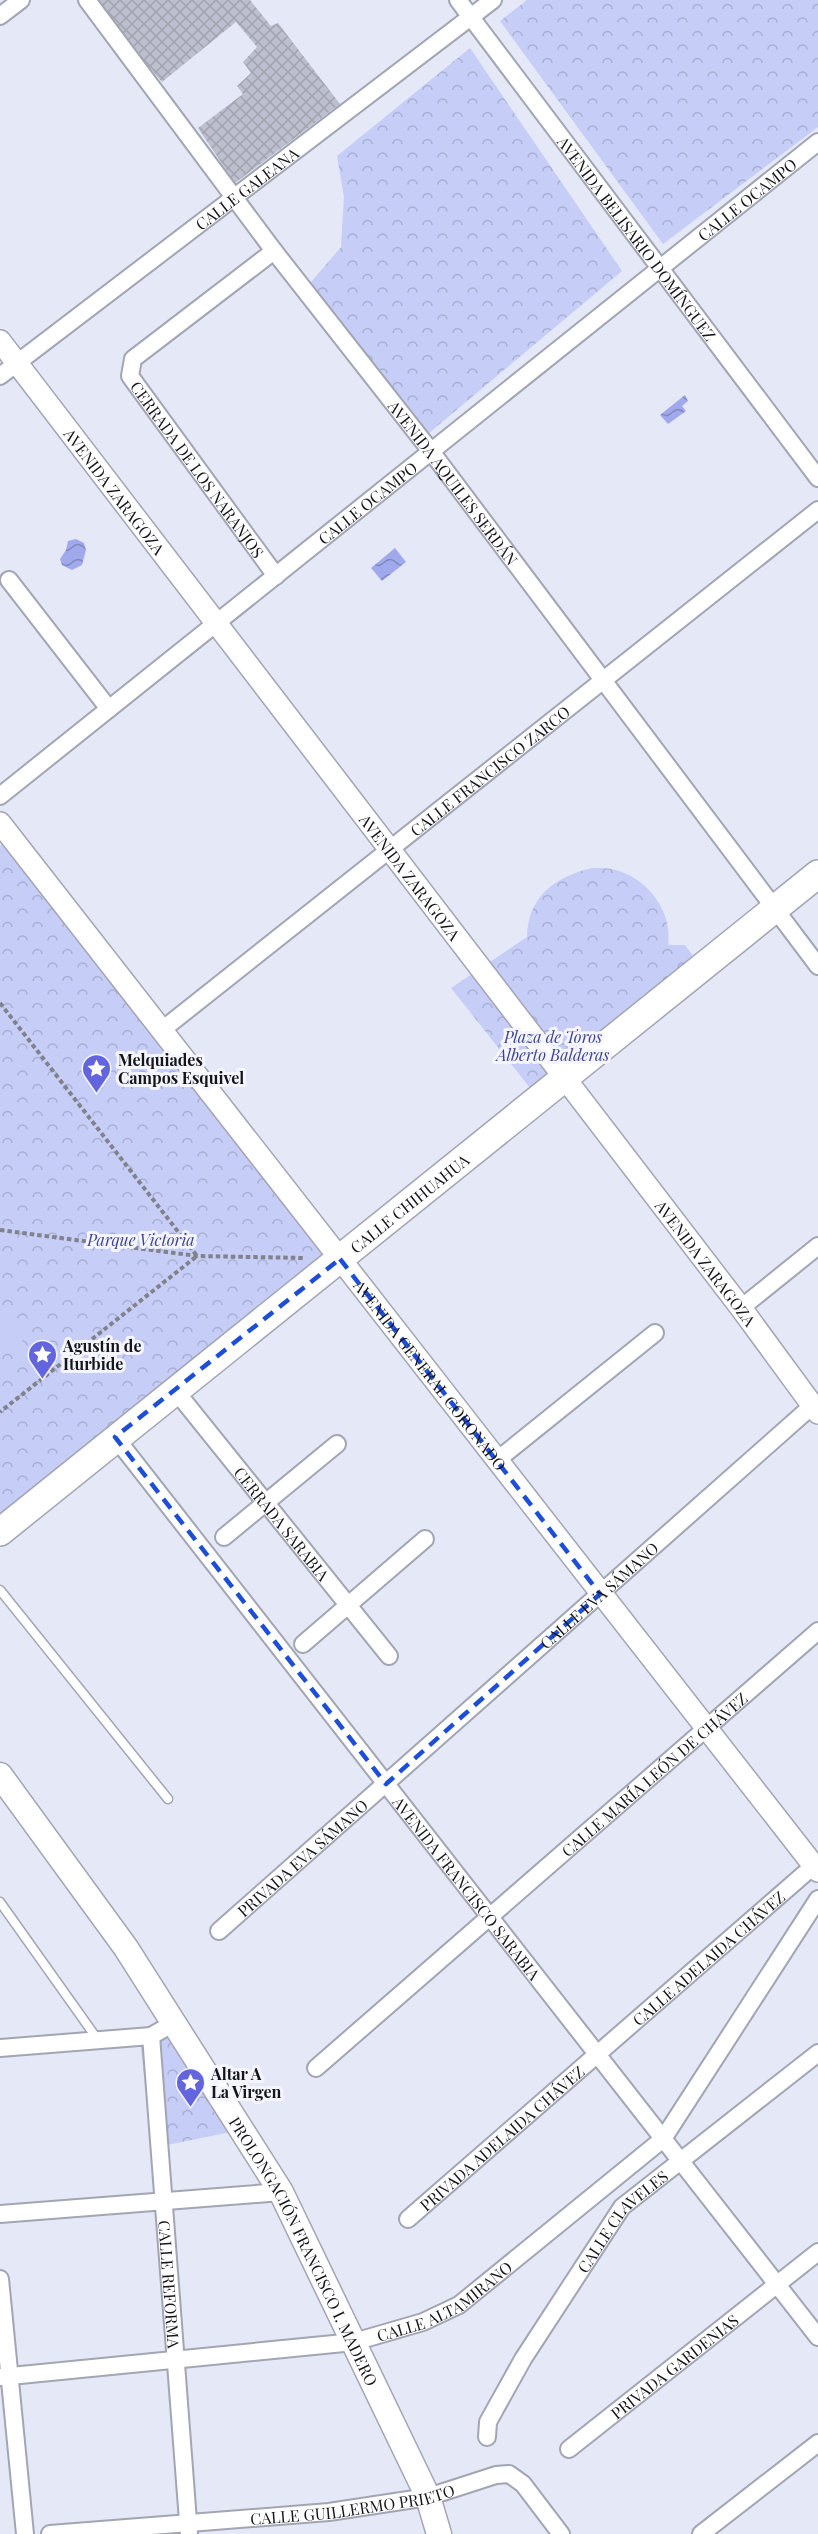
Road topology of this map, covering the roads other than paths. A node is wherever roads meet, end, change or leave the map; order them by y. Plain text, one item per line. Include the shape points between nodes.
1 (21, 0) edge
2 (87, 0) edge
3 (458, 0) edge
4 (493, 0) edge
5 (0, 16) edge
6 (471, 17) junction
7 (818, 142) edge
8 (234, 198) junction
9 (274, 251) junction
10 (659, 269) junction
11 (0, 341) edge
12 (17, 363) junction
13 (0, 376) edge
14 (430, 450) junction
15 (818, 478) edge
16 (818, 510) edge
17 (276, 576) junction
18 (9, 579) dead end
19 (217, 623) junction
20 (603, 681) junction
21 (109, 709) junction
22 (0, 796) edge
23 (3, 836) edge
24 (390, 850) junction
25 (818, 874) edge
26 (775, 909) junction
27 (818, 966) edge
28 (162, 1030) junction
29 (562, 1077) junction
30 (818, 1246) edge
31 (340, 1259) junction
32 (741, 1308) junction
33 (655, 1333) dead end
34 (175, 1390) junction
35 (815, 1410) edge
36 (115, 1437) junction
37 (338, 1444) dead end
38 (496, 1461) junction
39 (266, 1503) junction
40 (0, 1532) edge
41 (224, 1537) dead end
42 (425, 1539) dead end
43 (0, 1590) edge
44 (600, 1594) junction
45 (348, 1606) junction
46 (818, 1631) edge
47 (303, 1644) dead end
48 (388, 1656) dead end
49 (706, 1728) junction
50 (0, 1775) edge
51 (386, 1784) junction
52 (168, 1799) dead end
53 (817, 1866) edge
54 (818, 1899) edge
55 (0, 1902) edge
56 (490, 1917) junction
57 (219, 1931) dead end
58 (174, 2023) junction
59 (151, 2036) junction
60 (99, 2041) junction
61 (0, 2048) edge
62 (818, 2053) edge
63 (597, 2054) junction
64 (316, 2068) dead end
65 (663, 2139) junction
66 (681, 2161) junction
67 (281, 2192) junction
68 (164, 2203) junction
69 (0, 2214) edge
70 (408, 2219) dead end
71 (818, 2252) edge
72 (0, 2279) edge
73 (777, 2284) junction
74 (818, 2337) edge
75 (354, 2342) junction
76 (176, 2359) junction
77 (5, 2376) edge
78 (487, 2437) dead end
79 (818, 2443) edge
80 (569, 2449) dead end
81 (428, 2497) junction
82 (189, 2528) edge
83 (25, 2534) edge
84 (50, 2534) edge
85 (439, 2534) edge
86 (561, 2534) edge
87 (701, 2534) edge

1 - 5 street
2 - 8 street, AVENIDA AQUILES SERDÁN
3 - 6 street, AVENIDA BELISARIO DOMÍNGUEZ
4 - 6 street, CALLE GALEANA
6 - 8 street, CALLE GALEANA
6 - 10 street, AVENIDA BELISARIO DOMÍNGUEZ
7 - 10 street, CALLE OCAMPO
8 - 9 street, AVENIDA AQUILES SERDÁN
8 - 12 street, CALLE GALEANA
9 - 14 street, AVENIDA AQUILES SERDÁN
9 - 17 street, CERRADA DE LOS NARANJOS via 133,359 130,376
10 - 14 street, CALLE OCAMPO
10 - 15 street, AVENIDA BELISARIO DOMÍNGUEZ
11 - 12 street, AVENIDA ZARAGOZA
12 - 13 street, CALLE GALEANA
12 - 19 street, AVENIDA ZARAGOZA
14 - 17 street, CALLE OCAMPO
14 - 20 street, AVENIDA AQUILES SERDÁN
16 - 20 street, CALLE FRANCISCO ZARCO
17 - 19 street, CALLE OCAMPO
18 - 21 street
19 - 21 street, CALLE OCAMPO
19 - 24 street, AVENIDA ZARAGOZA
20 - 24 street, CALLE FRANCISCO ZARCO
20 - 26 street, AVENIDA AQUILES SERDÁN
21 - 22 street, CALLE OCAMPO
23 - 28 street, AVENIDA GENERAL CORONADO via 62,901
24 - 28 street, CALLE FRANCISCO ZARCO
24 - 29 street, AVENIDA ZARAGOZA
25 - 26 main road, CALLE CHIHUAHUA
26 - 27 street, AVENIDA AQUILES SERDÁN
26 - 29 main road, CALLE CHIHUAHUA
28 - 31 street, AVENIDA GENERAL CORONADO
29 - 31 main road, CALLE CHIHUAHUA
29 - 32 street, AVENIDA ZARAGOZA
30 - 32 street
31 - 34 main road, CALLE CHIHUAHUA
31 - 38 street, AVENIDA GENERAL CORONADO
32 - 35 street, AVENIDA ZARAGOZA
33 - 38 street
34 - 36 main road, CALLE CHIHUAHUA
34 - 39 street, CERRADA SARABIA
35 - 44 street, CALLE EVA SÁMANO
36 - 40 main road, CALLE CHIHUAHUA
36 - 51 street, AVENIDA FRANCISCO SARABIA
37 - 39 street
38 - 44 street, AVENIDA GENERAL CORONADO
39 - 41 street
39 - 45 street, CERRADA SARABIA
42 - 45 street
43 - 52 lane
44 - 49 street, AVENIDA GENERAL CORONADO
44 - 51 street, CALLE EVA SÁMANO
45 - 47 street
45 - 48 street, CERRADA SARABIA
46 - 49 street, CALLE MARÍA LEÓN DE CHÁVEZ
49 - 53 street, AVENIDA GENERAL CORONADO
49 - 56 street, CALLE MARÍA LEÓN DE CHÁVEZ
50 - 58 main road, PROLONGACIÓN FRANCISCO I. MADERO via 126,1948
51 - 56 street, AVENIDA FRANCISCO SARABIA
51 - 57 street, PRIVADA EVA SÁMANO
53 - 63 street, CALLE ADELAIDA CHÁVEZ
54 - 65 street
55 - 60 lane
56 - 63 street, AVENIDA FRANCISCO SARABIA
56 - 64 street, CALLE MARÍA LEÓN DE CHÁVEZ
58 - 59 street
58 - 67 main road, PROLONGACIÓN FRANCISCO I. MADERO
59 - 60 street
59 - 68 street, CALLE REFORMA
60 - 61 street
62 - 66 street, CALLE CLAVELES
63 - 65 street, AVENIDA FRANCISCO SARABIA
63 - 70 street, PRIVADA ADELAIDA CHÁVEZ
65 - 66 street, AVENIDA FRANCISCO SARABIA
65 - 75 street, CALLE ALTAMIRANO via 459,2305 423,2322
66 - 73 street, AVENIDA FRANCISCO SARABIA
66 - 78 street, CALLE CLAVELES via 622,2207 523,2359 488,2422
67 - 68 street
67 - 75 main road, PROLONGACIÓN FRANCISCO I. MADERO
68 - 69 street
68 - 76 street, CALLE REFORMA
71 - 73 street, PRIVADA GARDENIAS
72 - 77 street
73 - 74 street, AVENIDA FRANCISCO SARABIA
73 - 80 street, PRIVADA GARDENIAS
75 - 76 street, CALLE ALTAMIRANO
75 - 81 main road, PROLONGACIÓN FRANCISCO I. MADERO
76 - 77 street, CALLE ALTAMIRANO
76 - 82 street, CALLE REFORMA
77 - 83 street
79 - 87 street
81 - 82 street, CALLE GUILLERMO PRIETO
81 - 85 main road, PROLONGACIÓN FRANCISCO I. MADERO
81 - 86 street, CALLE GUILLERMO PRIETO via 510,2474 523,2484
82 - 84 street, CALLE GUILLERMO PRIETO

